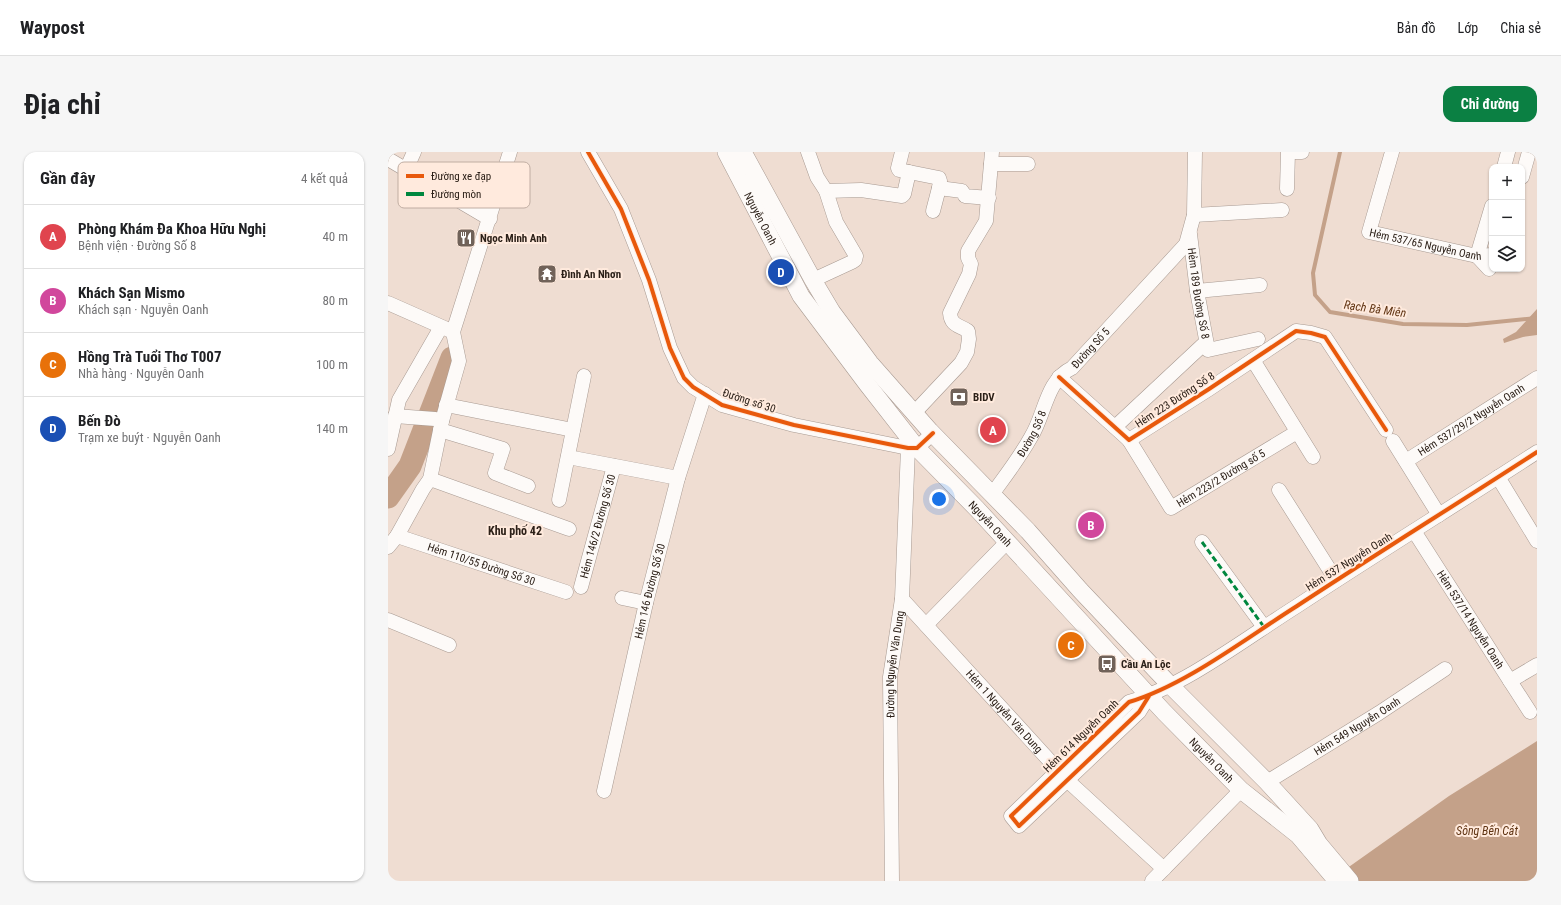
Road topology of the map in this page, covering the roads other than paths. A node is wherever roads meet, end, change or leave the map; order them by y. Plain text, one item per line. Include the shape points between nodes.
1 (414, 152) edge
2 (510, 152) edge
3 (588, 152) edge
4 (726, 152) edge
5 (743, 152) edge
6 (808, 152) edge
7 (902, 152) edge
8 (1195, 152) edge
9 (1288, 152) edge
10 (1292, 152) edge
11 (1302, 152) edge
12 (1392, 152) edge
13 (1508, 152) edge
14 (1529, 152) edge
15 (992, 158) edge
16 (388, 159) edge
17 (410, 162) edge
18 (507, 162) edge
19 (1028, 164) dead end
20 (1505, 164) edge
21 (398, 165) edge
22 (1525, 167) edge
23 (909, 172) junction
24 (939, 188) junction
25 (1287, 189) dead end
26 (826, 190) junction
27 (989, 198) junction
28 (471, 208) edge
29 (493, 208) edge
30 (1282, 210) dead end
31 (934, 211) dead end
32 (1194, 215) junction
33 (1489, 216) edge
34 (490, 219) junction
35 (1190, 234) junction
36 (1489, 255) edge
37 (1477, 256) junction
38 (1489, 269) edge
39 (813, 280) junction
40 (1260, 285) dead end
41 (1198, 291) junction
42 (388, 303) edge
43 (447, 329) junction
44 (1258, 339) dead end
45 (1206, 342) junction
46 (1253, 360) junction
47 (1062, 374) junction
48 (584, 376) dead end
49 (1537, 378) edge
50 (705, 394) junction
51 (446, 405) junction
52 (393, 411) edge
53 (915, 412) junction
54 (439, 424) junction
55 (1115, 427) junction
56 (573, 430) junction
57 (1297, 432) junction
58 (933, 433) junction
59 (1129, 440) junction
60 (913, 448) junction
61 (388, 449) edge
62 (1537, 452) edge
63 (568, 457) junction
64 (1314, 457) dead end
65 (1406, 461) junction
66 (614, 466) junction
67 (1498, 477) junction
68 (678, 478) junction
69 (430, 479) junction
70 (528, 486) dead end
71 (1280, 490) dead end
72 (993, 493) junction
73 (559, 500) dead end
74 (977, 509) junction
75 (1439, 515) junction
76 (569, 529) dead end
77 (1414, 531) junction
78 (397, 536) junction
79 (1537, 541) edge
80 (1007, 542) junction
81 (1202, 542) dead end
82 (388, 547) edge
83 (1336, 580) junction
84 (581, 587) dead end
85 (566, 592) dead end
86 (622, 598) dead end
87 (902, 598) junction
88 (646, 603) junction
89 (388, 620) edge
90 (926, 625) junction
91 (1264, 627) junction
92 (449, 645) dead end
93 (1537, 665) edge
94 (1445, 669) dead end
95 (1510, 681) junction
96 (1170, 685) junction
97 (1149, 696) junction
98 (1530, 712) dead end
99 (1059, 770) junction
100 (1068, 781) junction
101 (1267, 782) junction
102 (1241, 790) junction
103 (604, 791) dead end
104 (1315, 848) junction
105 (1164, 869) junction
106 (892, 881) edge
107 (1152, 881) edge
108 (1337, 881) edge
109 (1350, 881) edge

1 - 17 street
2 - 18 street
3 - 50 street, Đường số 30 via 621,209 649,280 670,348 684,378
4 - 60 main road, Nguyễn Oanh via 801,296
5 - 39 main road, Nguyễn Oanh
6 - 26 street via 817,177
7 - 23 street via 898,169
8 - 32 street
9 - 25 street
10 - 11 street
12 - 37 street, Hẻm 537/65 Nguyễn Oanh via 1369,232
13 - 20 street
14 - 22 street
15 - 19 street
15 - 27 street
16 - 21 street
23 - 24 street via 939,178
23 - 26 street via 902,196 861,190
24 - 27 street via 962,191 965,196
24 - 31 street
26 - 39 street via 836,222 856,256 852,262
27 - 53 street via 986,221 968,251 971,264 969,274 950,313 950,320 968,331 967,352 961,364
28 - 34 street
29 - 34 street
30 - 32 street
32 - 35 street
33 - 37 street
34 - 43 street
35 - 41 street, Hẻm 189 Đường Số 8
35 - 47 street, Đường Số 5 via 1181,237 1065,363
36 - 37 street, Hẻm 537/65 Nguyễn Oanh
37 - 38 street
39 - 53 main road, Nguyễn Oanh via 832,312 870,363
40 - 41 street
41 - 45 street, Hẻm 189 Đường Số 8
42 - 43 street
43 - 51 street via 459,361
43 - 52 street
44 - 45 street, Hẻm 189 Đường Số 8 via 1208,350
45 - 55 street, Hẻm 223 Đường Số 8
46 - 57 street
46 - 59 street, Hẻm 223 Đường Số 8
46 - 65 street, Hẻm 223 Đường Số 8 via 1296,331 1325,337
47 - 55 street, Hẻm 223 Đường Số 8
47 - 72 street, Đường Số 8 via 1055,381 1032,436
48 - 56 street
49 - 65 street, Hẻm 537/29/2 Nguyễn Oanh
50 - 60 street, Đường số 30 via 722,404 794,425
50 - 68 street, Hẻm 146 Đường Số 30
51 - 54 street
51 - 56 street
52 - 54 street
52 - 61 street
53 - 58 main road, Nguyễn Oanh
54 - 69 street
54 - 70 street via 503,449 495,473
55 - 59 street, Hẻm 223 Đường Số 8
56 - 63 street
57 - 59 street, Hẻm 223/2 Đường số 5 via 1171,508
57 - 64 street
58 - 60 street
58 - 72 main road, Nguyễn Oanh
60 - 74 main road, Nguyễn Oanh
60 - 87 street, Đường Nguyễn Văn Dung
62 - 67 street, Hẻm 537 Nguyễn Oanh
63 - 66 street
63 - 73 street
65 - 75 street
66 - 68 street
66 - 84 street, Hẻm 146/2 Đường Số 30
67 - 75 street, Hẻm 537 Nguyễn Oanh
67 - 79 street
68 - 88 street, Hẻm 146 Đường Số 30
69 - 76 street
69 - 78 street
71 - 83 street
72 - 74 main road
72 - 96 main road, Nguyễn Oanh
74 - 80 main road, Nguyễn Oanh
75 - 77 street, Hẻm 537 Nguyễn Oanh
77 - 83 street, Hẻm 537 Nguyễn Oanh
77 - 95 street, Hẻm 537/14 Nguyễn Oanh
78 - 82 street
78 - 85 street, Hẻm 110/55 Đường Số 30
80 - 90 street
80 - 97 main road, Nguyễn Oanh
81 - 91 street
83 - 91 street, Hẻm 537 Nguyễn Oanh
86 - 88 street
87 - 90 street, Hẻm 1 Nguyễn Văn Dung
87 - 106 street, Đường Nguyễn Văn Dung via 890,677
88 - 103 street, Hẻm 146 Đường Số 30
89 - 92 street
90 - 99 street, Hẻm 1 Nguyễn Văn Dung
91 - 96 street, Hẻm 537 Nguyễn Oanh
93 - 95 street, Hẻm 537/14 Nguyễn Oanh
94 - 101 street, Hẻm 549 Nguyễn Oanh
95 - 98 street
96 - 97 street, Hẻm 537 Nguyễn Oanh
96 - 101 main road, Nguyễn Oanh
97 - 99 street, Hẻm 614 Nguyễn Oanh via 1129,702
97 - 100 street, Hẻm 614 Nguyễn Oanh via 1139,712
97 - 102 main road, Nguyễn Oanh
99 - 100 street, Hẻm 1 Nguyễn Văn Dung
99 - 100 street, Hẻm 614 Nguyễn Oanh via 1010,816 1019,826
100 - 105 street, Hẻm 1 Nguyễn Văn Dung
101 - 104 main road, Nguyễn Oanh via 1310,829
102 - 104 main road, Nguyễn Oanh
102 - 105 street
104 - 108 main road
104 - 109 main road
105 - 107 street

